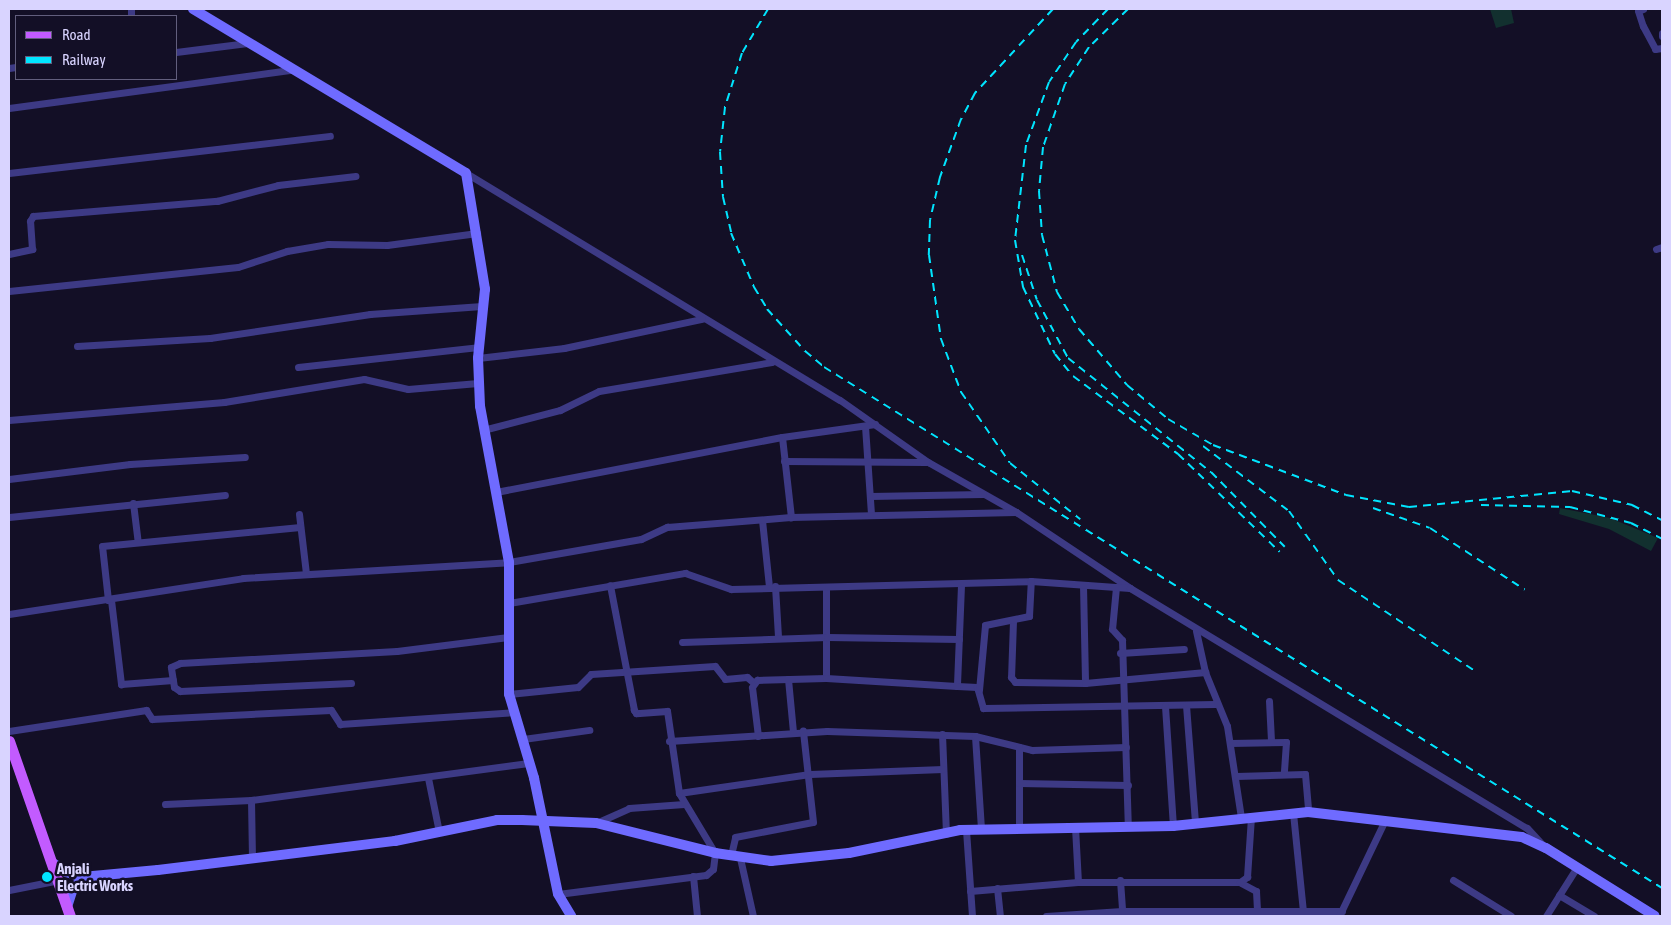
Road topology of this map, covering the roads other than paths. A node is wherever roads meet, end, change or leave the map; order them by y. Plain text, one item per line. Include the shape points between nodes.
1 (193, 9) edge
2 (1643, 9) edge
3 (247, 43) junction
4 (1662, 48) edge
5 (178, 52) edge
6 (291, 70) junction
7 (9, 108) edge
8 (330, 136) dead end
9 (9, 173) edge
10 (466, 173) junction
11 (355, 176) dead end
12 (477, 233) junction
13 (9, 254) edge
14 (9, 291) edge
15 (482, 306) junction
16 (702, 319) junction
17 (77, 346) dead end
18 (478, 347) junction
19 (478, 358) junction
20 (772, 362) junction
21 (298, 368) dead end
22 (478, 383) junction
23 (9, 420) edge
24 (875, 424) junction
25 (865, 426) junction
26 (483, 430) junction
27 (782, 437) junction
28 (245, 457) dead end
29 (868, 459) junction
30 (784, 461) junction
31 (928, 462) junction
32 (9, 478) edge
33 (496, 492) junction
34 (983, 494) junction
35 (225, 495) dead end
36 (870, 496) junction
37 (133, 503) junction
38 (1016, 512) junction
39 (299, 514) dead end
40 (871, 515) junction
41 (9, 517) edge
42 (791, 517) junction
43 (762, 520) junction
44 (300, 527) junction
45 (138, 541) junction
46 (509, 562) junction
47 (306, 574) junction
48 (1031, 581) junction
49 (610, 585) junction
50 (961, 585) junction
51 (1083, 585) junction
52 (772, 586) junction
53 (826, 587) junction
54 (1116, 587) junction
55 (1130, 588) junction
56 (109, 600) junction
57 (509, 603) junction
58 (9, 614) edge
59 (1013, 621) junction
60 (1196, 631) junction
61 (508, 637) junction
62 (778, 637) junction
63 (826, 637) junction
64 (959, 640) junction
65 (682, 642) dead end
66 (1184, 649) dead end
67 (1120, 653) junction
68 (625, 671) junction
69 (1205, 672) junction
70 (826, 678) junction
71 (788, 679) junction
72 (173, 680) junction
73 (1122, 681) junction
74 (351, 683) dead end
75 (754, 683) junction
76 (1085, 683) junction
77 (957, 686) junction
78 (979, 690) junction
79 (509, 694) junction
80 (1269, 701) dead end
81 (1215, 704) junction
82 (1124, 706) junction
83 (1165, 706) junction
84 (1186, 706) junction
85 (515, 712) junction
86 (589, 730) dead end
87 (9, 731) edge
88 (803, 731) junction
89 (793, 732) junction
90 (942, 734) junction
91 (758, 736) junction
92 (975, 736) junction
93 (523, 739) junction
94 (669, 740) junction
95 (9, 741) edge
96 (1271, 741) junction
97 (1230, 743) junction
98 (1018, 747) junction
99 (1126, 747) junction
100 (9, 761) edge
101 (529, 763) junction
102 (943, 769) junction
103 (1284, 773) junction
104 (810, 774) junction
105 (1236, 776) junction
106 (428, 778) junction
107 (1019, 783) junction
108 (1128, 785) junction
109 (678, 794) junction
110 (251, 800) junction
111 (165, 804) dead end
112 (684, 804) junction
113 (1308, 812) junction
114 (1292, 813) junction
115 (1246, 817) junction
116 (543, 820) junction
117 (1384, 822) junction
118 (596, 823) junction
119 (1195, 823) junction
120 (1173, 826) junction
121 (1019, 827) junction
122 (1075, 827) junction
123 (1128, 827) junction
124 (981, 829) junction
125 (966, 830) junction
126 (439, 832) junction
127 (946, 834) junction
128 (1546, 848) junction
129 (715, 853) junction
130 (252, 857) junction
131 (736, 857) junction
132 (53, 863) junction
133 (1577, 867) junction
134 (93, 876) junction
135 (693, 876) junction
136 (54, 877) junction
137 (1120, 880) junction
138 (1453, 880) dead end
139 (1078, 882) junction
140 (1240, 882) junction
141 (997, 888) junction
142 (9, 890) edge
143 (970, 891) junction
144 (558, 894) junction
145 (1559, 895) junction
146 (1122, 911) junction
147 (1257, 911) junction
148 (1303, 912) junction
149 (67, 913) edge
150 (1137, 914) edge
151 (1341, 914) edge
152 (571, 916) edge
153 (697, 916) edge
154 (753, 916) edge
155 (972, 916) edge
156 (1000, 916) edge
157 (1046, 916) edge
158 (1511, 916) edge
159 (1546, 916) edge
160 (1594, 916) edge
161 (1655, 916) edge

1 - 3 street
2 - 4 street via 1638,11 1643,26 1655,49
3 - 5 street
3 - 6 street
6 - 7 street
6 - 10 street
8 - 9 street
10 - 12 street
10 - 16 street
11 - 13 street via 278,185 217,201 33,216 30,221 32,249
12 - 14 street via 387,244 328,244 286,251 238,267
12 - 15 street via 485,289
15 - 17 street via 360,315 210,338
15 - 18 street
16 - 19 street via 574,346
16 - 20 street
18 - 19 street
18 - 21 street
19 - 22 street
20 - 24 street
20 - 26 street via 600,391 560,410
22 - 23 street via 408,388 364,379 224,402
22 - 26 street
24 - 25 street
24 - 31 street
25 - 27 street
25 - 29 street
26 - 33 street
27 - 30 street
27 - 33 street
28 - 32 street via 130,464
29 - 30 street
29 - 31 street
29 - 36 street
30 - 42 street
31 - 34 street
33 - 46 street
34 - 36 street
34 - 38 street
35 - 37 street
36 - 40 street
37 - 41 street
37 - 45 street
38 - 40 street
38 - 55 street
39 - 44 street
40 - 42 street
42 - 43 street
43 - 46 street via 667,527 641,539
43 - 52 street
44 - 45 street
44 - 47 street
45 - 56 street via 102,546
46 - 47 street
46 - 57 street
47 - 56 street via 243,578
48 - 50 street
48 - 51 street
48 - 59 street via 1029,616
49 - 52 street via 694,573 731,589
49 - 57 street
49 - 68 street
50 - 53 street
50 - 64 street
51 - 54 street
51 - 76 street
52 - 53 street
52 - 62 street
53 - 63 street
54 - 55 street
54 - 67 street via 1112,629 1122,638
55 - 60 street
56 - 58 street
56 - 72 street via 121,684
57 - 61 street
59 - 76 street via 1012,680
59 - 78 street via 985,625
60 - 69 street
60 - 128 street via 1527,828
61 - 72 street via 397,651 175,663 171,667
61 - 79 street
62 - 63 street
62 - 65 street
63 - 64 street
63 - 70 street
64 - 77 street
66 - 67 street
67 - 73 street
68 - 75 street via 715,666 724,679 747,677
68 - 79 street via 587,675 578,687
68 - 94 street via 634,712 664,709
69 - 73 street
69 - 81 street
70 - 71 street
70 - 77 street
71 - 75 street
71 - 89 street
72 - 74 street via 180,691
73 - 76 street
73 - 82 street
75 - 91 street
77 - 78 street
78 - 82 street via 980,705 989,708
79 - 85 street
80 - 96 street
81 - 84 street
81 - 97 street
82 - 83 street
82 - 99 street
83 - 84 street
83 - 120 street
84 - 119 street
85 - 87 street via 337,724 331,710 152,719 146,710
85 - 93 street
86 - 93 street
88 - 89 street
88 - 90 street
88 - 104 street
89 - 91 street
90 - 92 street
90 - 102 street
91 - 94 street
92 - 98 street
92 - 124 street
93 - 101 street
94 - 109 street
95 - 132 main road
96 - 97 street
96 - 103 street via 1287,744
97 - 105 street
98 - 99 street via 1048,751
98 - 107 street
99 - 108 street
100 - 136 main road
101 - 106 street
101 - 116 street
102 - 104 street
102 - 127 street
103 - 105 street
103 - 113 street via 1304,774
104 - 109 street
104 - 131 street via 813,822 735,837
105 - 115 street
106 - 110 street
106 - 126 street
107 - 108 street
107 - 121 street
108 - 123 street
109 - 112 street
110 - 111 street
110 - 130 street
112 - 118 street via 629,808
112 - 129 street
113 - 114 street
113 - 117 street
114 - 115 street
114 - 148 street
115 - 119 street
115 - 140 street via 1247,877
116 - 118 street
116 - 126 street via 497,820
116 - 144 street
117 - 128 street via 1522,837
117 - 151 street
118 - 129 street
119 - 120 street
120 - 123 street
121 - 122 street
121 - 124 street
122 - 123 street
122 - 139 street
124 - 125 street
125 - 127 street
125 - 143 street
126 - 130 street
127 - 131 street via 848,853 771,860
128 - 133 street
129 - 131 street
129 - 135 street via 712,872
130 - 134 street
131 - 154 street
132 - 134 street via 72,874
132 - 136 main road
133 - 145 street
133 - 161 street
134 - 149 street via 74,886
135 - 144 street
135 - 153 street
136 - 142 street
136 - 149 main road
137 - 139 street
137 - 140 street
137 - 146 street
138 - 158 street
139 - 141 street
140 - 147 street via 1256,891
141 - 143 street
141 - 156 street
143 - 155 street
144 - 152 street
145 - 159 street
145 - 160 street
146 - 150 street
146 - 157 street
147 - 148 street
147 - 150 street
148 - 151 street

